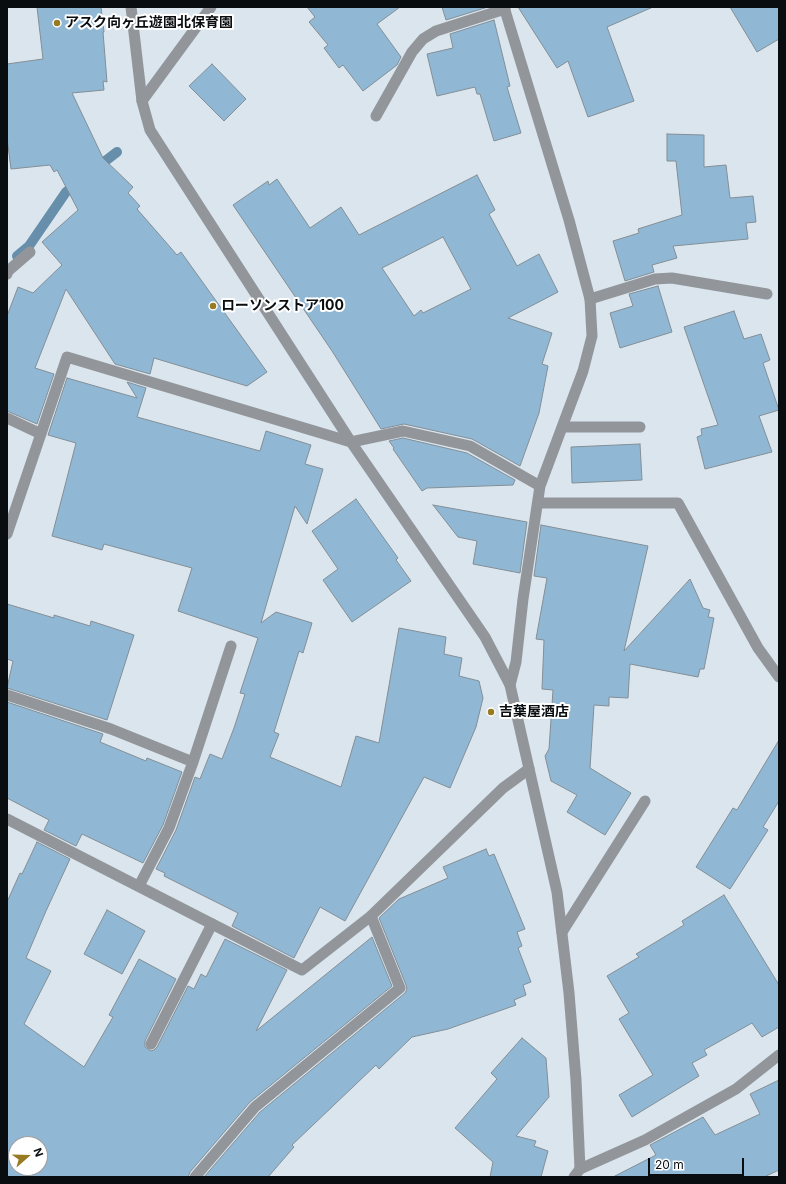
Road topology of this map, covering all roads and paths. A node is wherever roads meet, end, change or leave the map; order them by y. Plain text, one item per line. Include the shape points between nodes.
1 (131, 7) edge
2 (211, 7) edge
3 (504, 8) edge
4 (142, 101) junction
5 (376, 116) dead end
6 (30, 252) dead end
7 (7, 274) edge
8 (767, 294) dead end
9 (590, 299) junction
10 (7, 418) edge
11 (563, 426) junction
12 (640, 427) dead end
13 (41, 434) junction
14 (351, 442) junction
15 (540, 486) junction
16 (538, 503) junction
17 (7, 534) edge
18 (231, 646) dead end
19 (779, 677) edge
20 (510, 684) junction
21 (7, 695) edge
22 (193, 762) junction
23 (529, 769) junction
24 (645, 801) dead end
25 (7, 818) edge
26 (139, 886) junction
27 (371, 916) junction
28 (212, 924) junction
29 (562, 932) junction
30 (151, 1044) dead end
31 (779, 1055) edge
32 (577, 1173) edge
33 (195, 1177) edge

1 - 4 street
2 - 4 street
3 - 5 street via 436,30 423,39 412,52
3 - 9 street via 569,220
4 - 14 street via 151,132
6 - 7 street
8 - 9 street via 672,278 655,279
9 - 11 street via 592,336 583,371
10 - 13 street
11 - 12 street
11 - 15 street
13 - 14 street via 67,357
13 - 17 street
14 - 15 street via 402,431 470,446
14 - 20 street via 485,637
15 - 16 street
16 - 19 street via 678,503 758,648
16 - 20 street via 522,599 516,662
18 - 22 street
20 - 23 street
21 - 22 street via 111,729
22 - 26 street via 168,828
23 - 27 street via 503,788
23 - 29 street via 556,892
24 - 29 street
25 - 26 street
26 - 28 street
27 - 28 street via 302,970
27 - 33 street via 400,988 255,1107
28 - 30 street
29 - 32 street via 576,1080
31 - 32 street via 736,1089 645,1140

